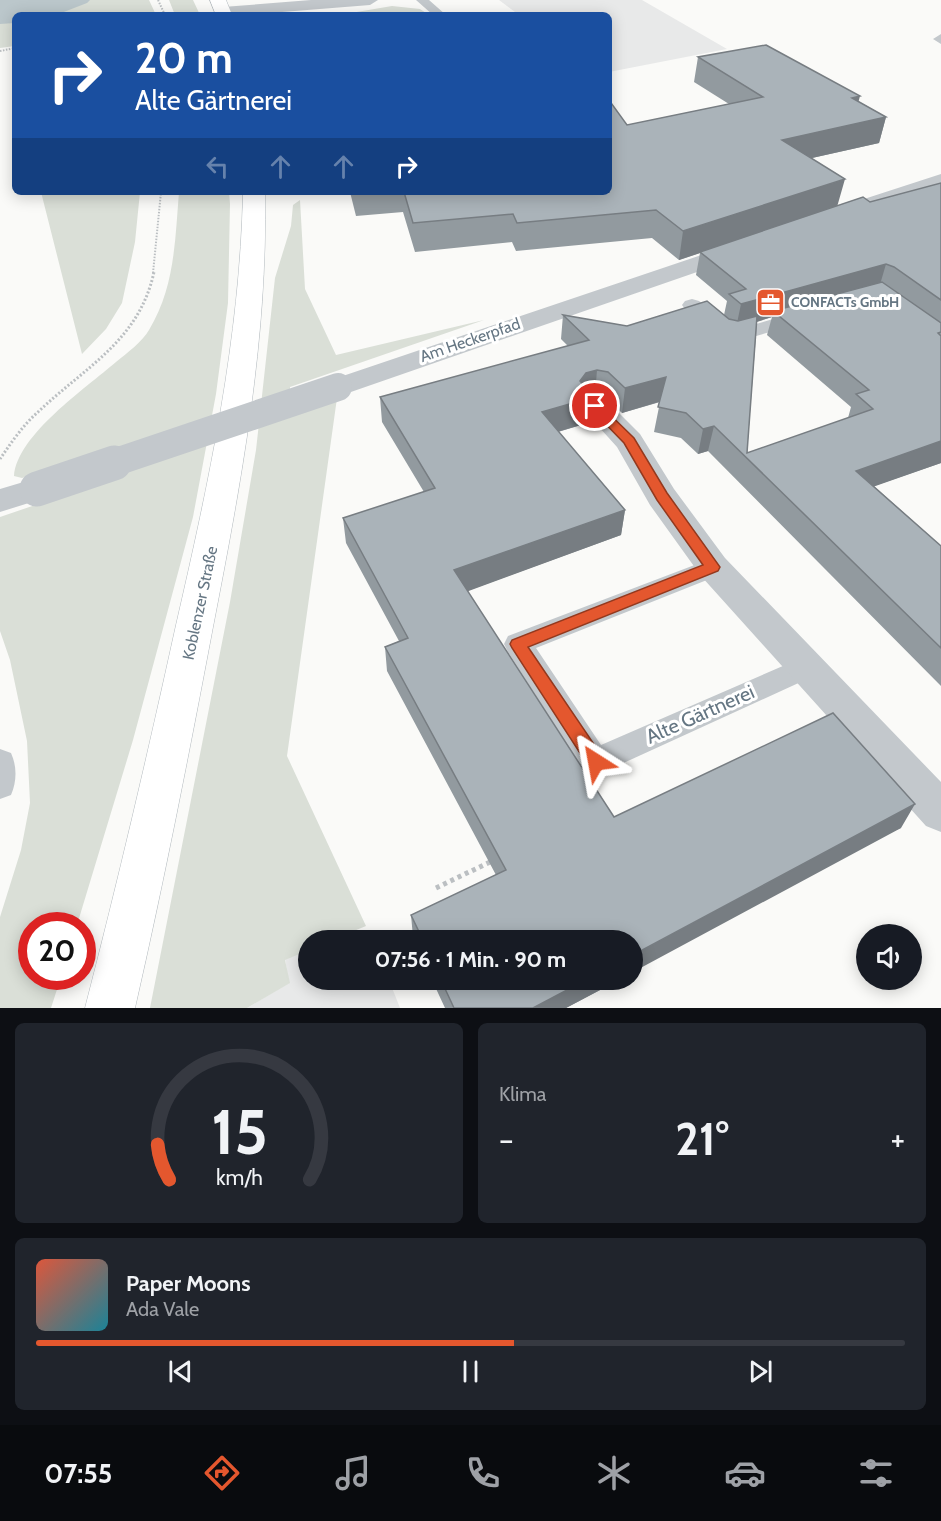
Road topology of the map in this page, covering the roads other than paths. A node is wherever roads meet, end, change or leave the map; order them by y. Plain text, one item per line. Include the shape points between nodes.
1 (370, 0) edge
2 (379, 0) edge
3 (422, 0) edge
4 (224, 10) edge
5 (326, 12) edge
6 (437, 12) edge
7 (941, 181) edge
8 (254, 195) edge
9 (852, 211) edge
10 (766, 240) edge
11 (693, 305) edge
12 (822, 312) edge
13 (595, 406) edge
14 (0, 501) edge
15 (713, 567) junction
16 (806, 667) junction
17 (0, 762) edge
18 (0, 785) edge
19 (941, 812) edge
20 (110, 1008) edge

1 - 4 street
2 - 5 street
3 - 6 lane
7 - 9 street
8 - 20 main road, Koblenzer Straße via 241,384 227,472 147,855
10 - 14 street, Am Heckerpfad, bridge
11 - 12 lane via 732,337
13 - 15 street via 629,441 662,496
15 - 16 street
15 - 16 lane, Alte Gärtnerei via 518,644 596,762
16 - 19 street
17 - 18 lane

